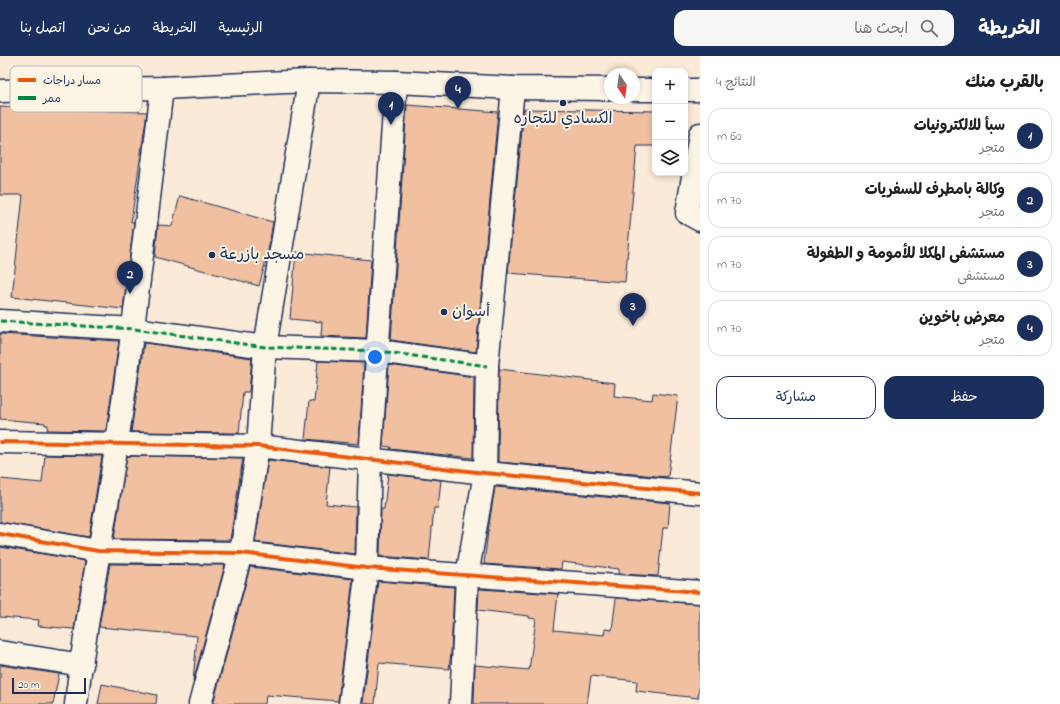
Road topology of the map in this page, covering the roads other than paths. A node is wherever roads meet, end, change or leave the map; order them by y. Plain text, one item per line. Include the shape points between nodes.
1 (309, 81) junction
2 (396, 82) junction
3 (142, 88) edge
4 (162, 88) junction
5 (513, 88) junction
6 (604, 89) edge
7 (640, 90) edge
8 (652, 90) edge
9 (688, 90) edge
10 (700, 90) edge
11 (0, 91) edge
12 (10, 91) edge
13 (700, 134) edge
14 (700, 220) edge
15 (0, 321) edge
16 (134, 329) junction
17 (265, 347) junction
18 (378, 351) junction
19 (487, 366) junction
20 (0, 442) edge
21 (117, 444) junction
22 (258, 446) junction
23 (370, 459) junction
24 (485, 473) junction
25 (700, 493) edge
26 (0, 534) edge
27 (98, 551) junction
28 (241, 553) junction
29 (367, 568) junction
30 (467, 576) junction
31 (700, 592) edge
32 (0, 652) edge
33 (82, 665) junction
34 (76, 704) edge
35 (200, 704) edge
36 (350, 704) edge
37 (461, 704) edge

1 - 2 street
1 - 4 street
1 - 17 street
2 - 5 street
2 - 18 street
3 - 4 street
4 - 16 street
5 - 6 street
5 - 19 street
7 - 8 street
9 - 10 street
11 - 12 street
13 - 14 street via 687,213
15 - 16 street
16 - 17 street
16 - 21 street
17 - 18 street
17 - 22 street
18 - 19 street
18 - 23 street
19 - 24 street
20 - 21 street
21 - 22 street
21 - 27 street
22 - 23 street
22 - 28 street
23 - 24 street
23 - 29 street
24 - 25 street
24 - 30 street
26 - 27 street
27 - 28 street
27 - 33 street
28 - 29 street
28 - 35 street
29 - 30 street
29 - 36 street
30 - 31 street
30 - 37 street
32 - 33 street
33 - 34 street

